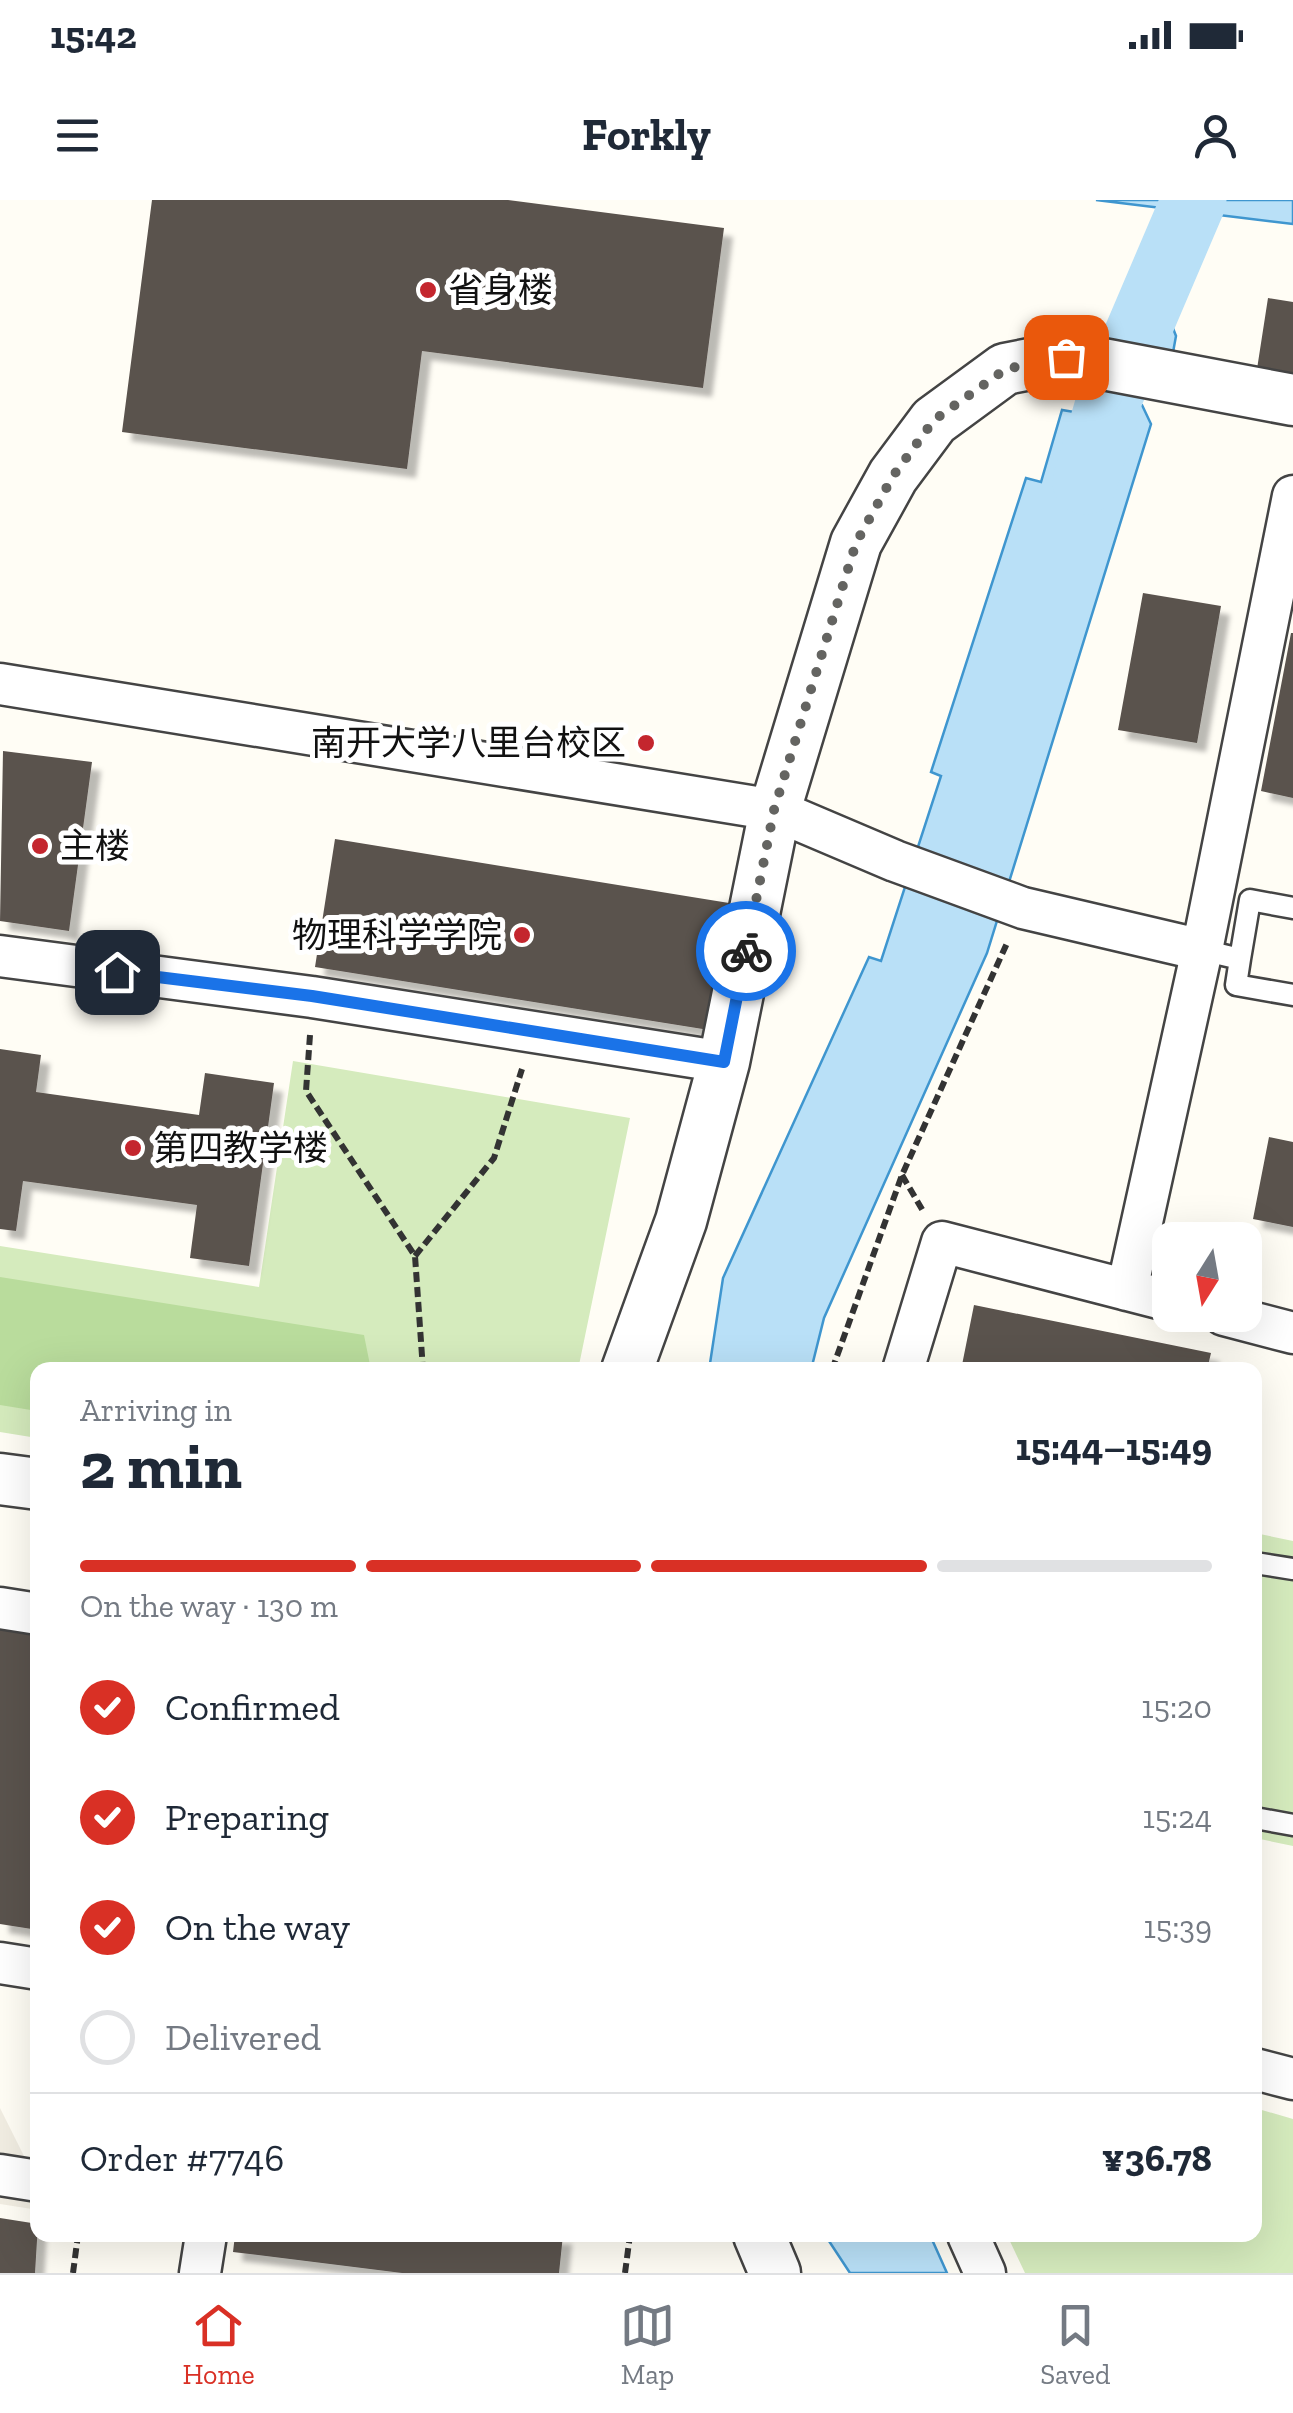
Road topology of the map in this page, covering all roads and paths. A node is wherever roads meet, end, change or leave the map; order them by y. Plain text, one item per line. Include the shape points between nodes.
1 (1293, 400) edge
2 (1293, 496) edge
3 (0, 684) edge
4 (774, 810) junction
5 (1023, 908) junction
6 (1293, 908) edge
7 (1221, 955) junction
8 (0, 956) edge
9 (1293, 995) edge
10 (312, 996) junction
11 (534, 1032) junction
12 (724, 1062) junction
13 (415, 1256) junction
14 (1126, 1290) junction
15 (1152, 1296) edge
16 (1262, 1325) edge
17 (1293, 1333) edge
18 (423, 1362) edge
19 (630, 1362) edge
20 (835, 1362) edge
21 (904, 1362) edge
22 (0, 1479) edge
23 (30, 1483) edge
24 (1262, 1563) edge
25 (1293, 1569) edge
26 (0, 1608) edge
27 (30, 1613) edge
28 (1262, 1819) edge
29 (1293, 1825) edge
30 (0, 1963) edge
31 (30, 1968) edge
32 (1262, 2071) edge
33 (1293, 2079) edge
34 (0, 2176) edge
35 (30, 2179) edge
36 (77, 2242) edge
37 (205, 2242) edge
38 (629, 2242) edge
39 (762, 2242) edge
40 (971, 2242) edge
41 (73, 2273) edge
42 (200, 2273) edge
43 (625, 2273) edge
44 (775, 2273) edge
45 (985, 2273) edge

1 - 4 street via 1066,357 1006,369 934,420 856,543
2 - 7 street
3 - 4 street
4 - 5 street
4 - 12 street
5 - 7 street
5 - 20 path via 902,1175
6 - 7 lane via 1250,900
7 - 9 lane via 1236,985
7 - 14 street
8 - 10 street
10 - 11 street
10 - 13 path via 306,1091
11 - 12 street
11 - 13 path via 494,1158
12 - 19 street via 680,1220
13 - 18 path
14 - 15 street
14 - 21 street via 942,1242
16 - 17 street
22 - 23 street
24 - 25 lane
26 - 27 street
28 - 29 lane
30 - 31 street
32 - 33 street
34 - 35 street
36 - 41 path
37 - 42 street
38 - 43 path
39 - 44 street
40 - 45 street

